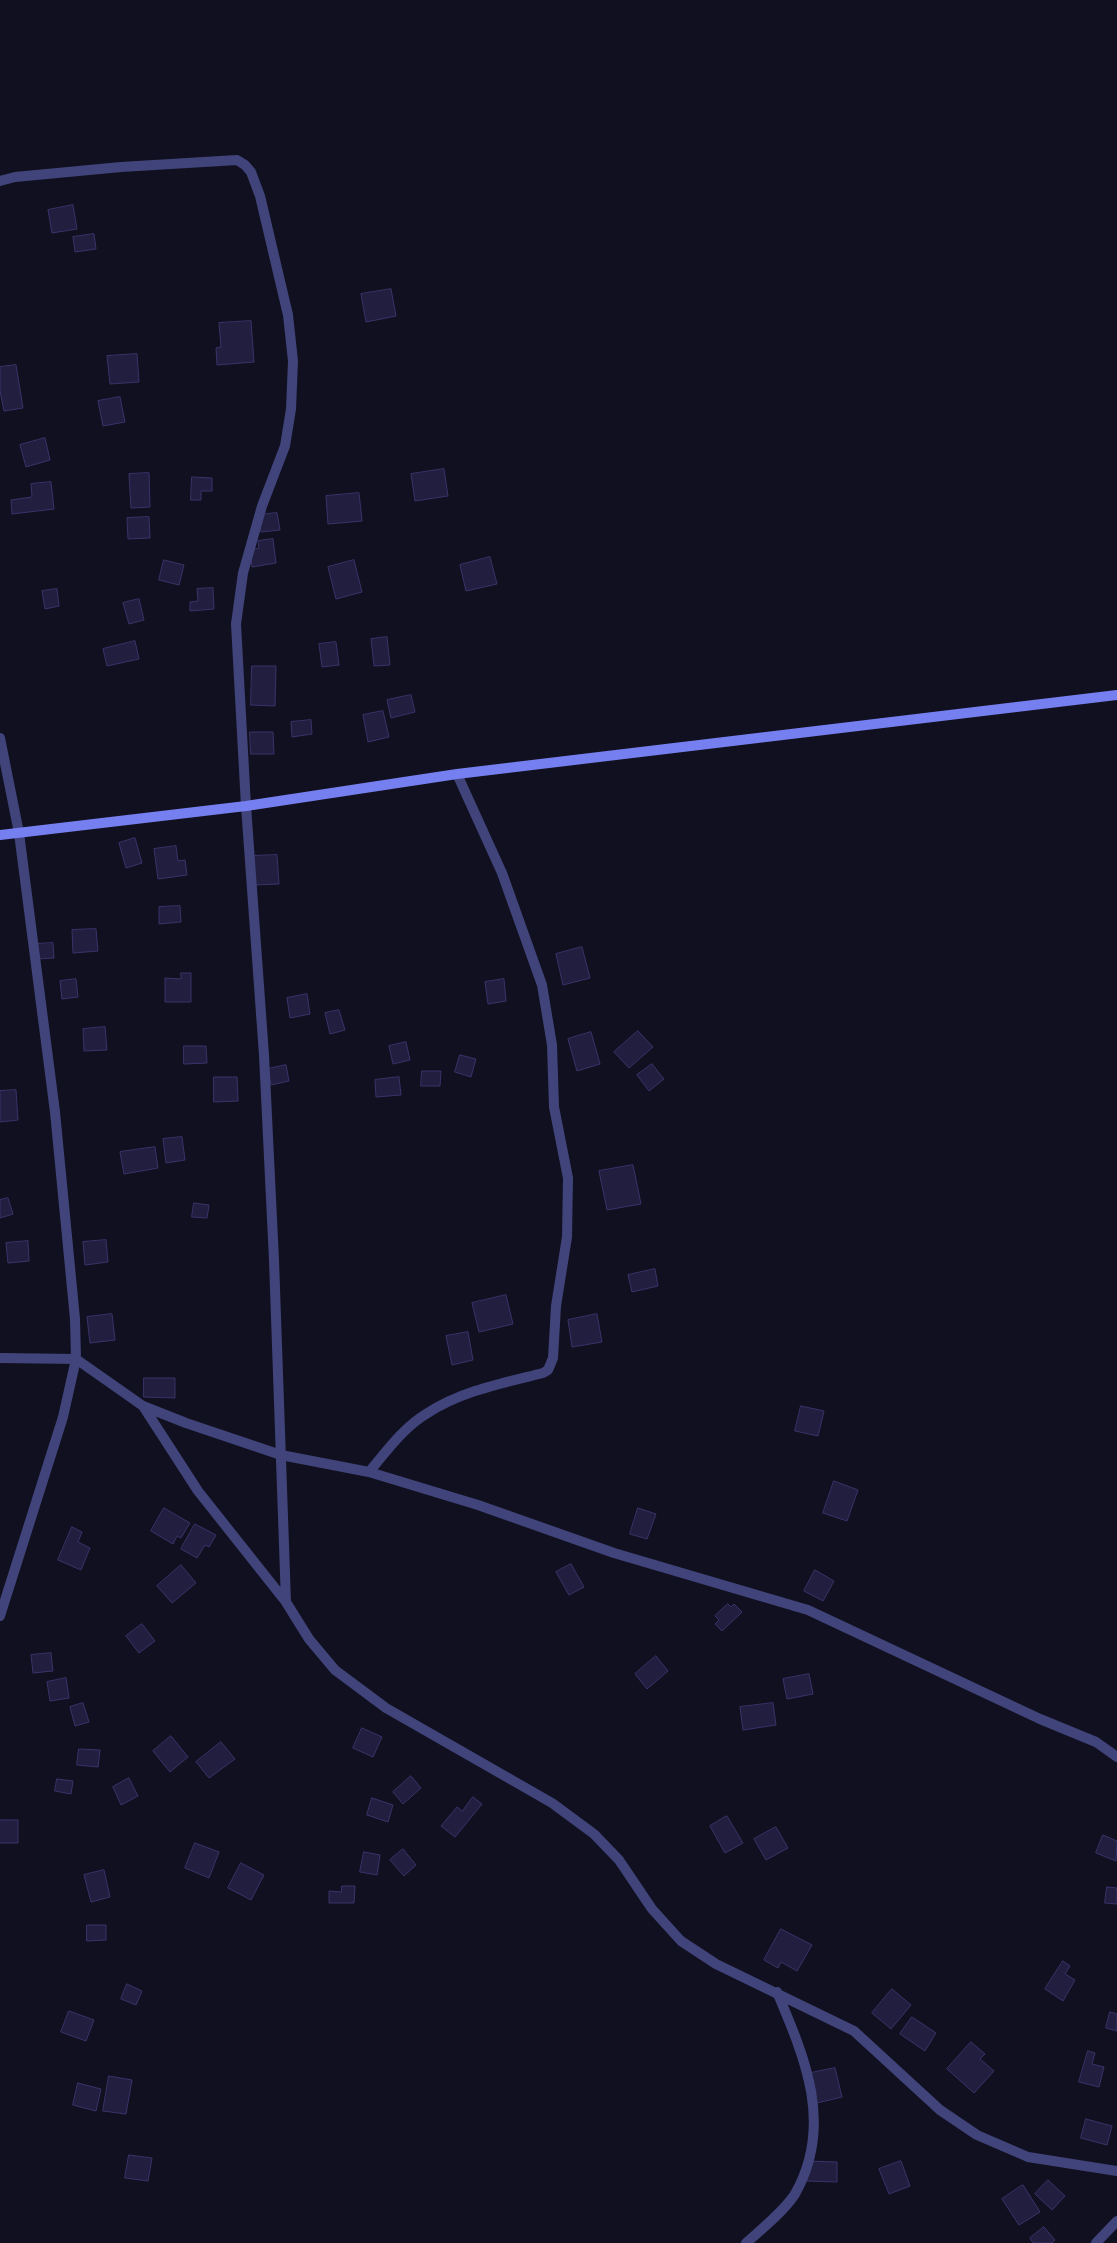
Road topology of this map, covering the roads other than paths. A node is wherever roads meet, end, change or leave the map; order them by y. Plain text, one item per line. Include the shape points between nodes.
1 (0, 181) edge
2 (1117, 695) edge
3 (0, 738) edge
4 (457, 774) junction
5 (246, 806) junction
6 (19, 833) junction
7 (0, 836) edge
8 (0, 1358) edge
9 (76, 1359) junction
10 (143, 1406) junction
11 (281, 1455) junction
12 (369, 1472) junction
13 (286, 1602) junction
14 (0, 1616) edge
15 (1117, 1757) edge
16 (777, 1992) junction
17 (1117, 2172) edge
18 (1117, 2221) edge
19 (746, 2243) edge
20 (1096, 2243) edge

1 - 5 street via 121,167 237,160 251,172 260,196 288,314 293,361 291,409 285,446 259,516 243,573 236,624
2 - 4 street
3 - 6 street
4 - 5 street
4 - 12 street via 502,873 542,985 552,1045 554,1107 568,1178 567,1237 556,1306 553,1358 543,1373 468,1392 425,1414 399,1437
5 - 6 street
5 - 11 street via 264,1055
6 - 7 street
6 - 9 street via 55,1112
8 - 9 street
9 - 10 street
9 - 14 street via 63,1416
10 - 11 street
10 - 13 street via 198,1491
11 - 12 street
11 - 13 street
12 - 15 street via 478,1505 614,1553 808,1610 1031,1715 1096,1742
13 - 16 street via 308,1639 335,1670 386,1708 552,1803 594,1834 681,1941 716,1964
16 - 17 street via 854,2031 940,2110 977,2135 1028,2157
16 - 19 street via 811,2086 814,2127 809,2163 794,2195
18 - 20 street

